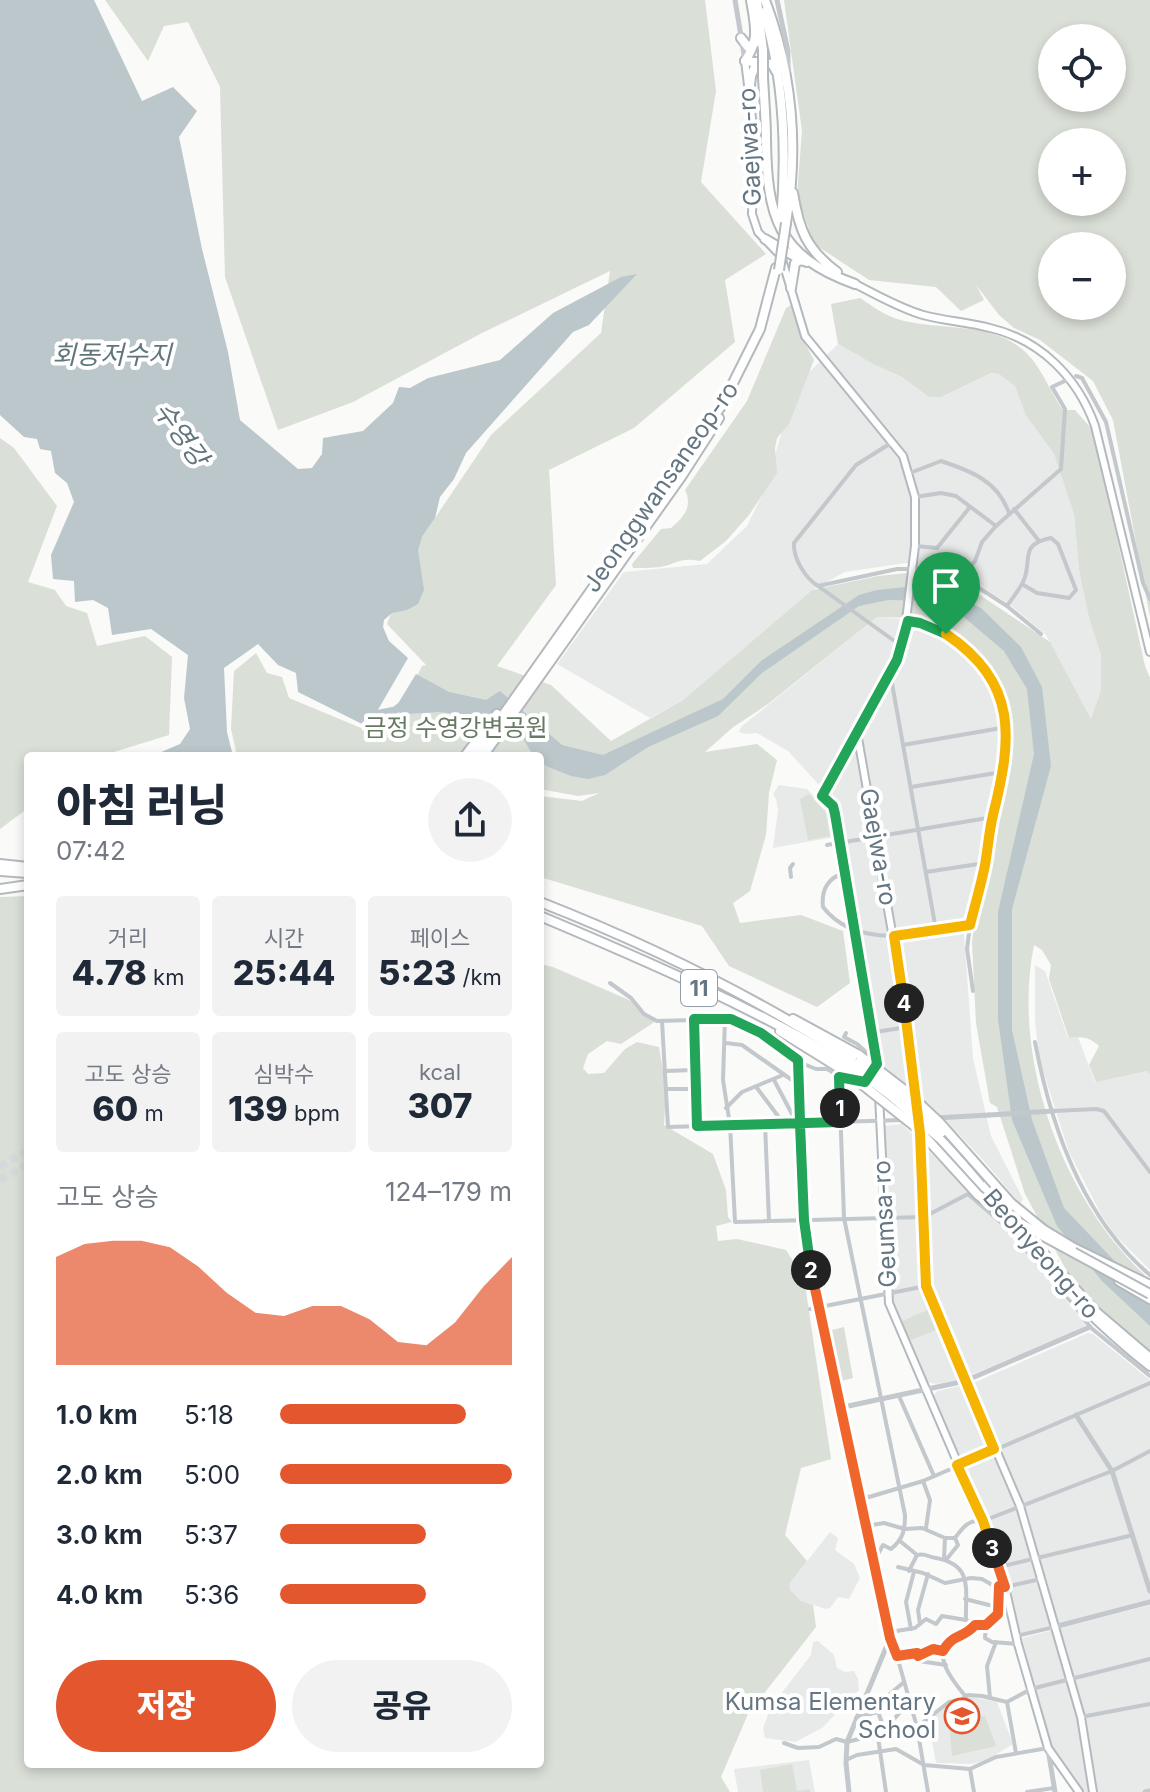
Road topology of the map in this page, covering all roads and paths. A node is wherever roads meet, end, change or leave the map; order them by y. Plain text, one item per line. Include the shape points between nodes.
1 (735, 0) edge
2 (758, 0) edge
3 (777, 0) edge
4 (741, 38) junction
5 (755, 42) junction
6 (745, 61) junction
7 (757, 62) junction
8 (778, 76) junction
9 (788, 80) junction
10 (749, 95) junction
11 (791, 178) junction
12 (784, 222) junction
13 (765, 239) junction
14 (801, 260) junction
15 (814, 265) junction
16 (855, 284) junction
17 (791, 288) junction
18 (1076, 376) dead end
19 (1067, 380) dead end
20 (893, 442) junction
21 (910, 473) junction
22 (915, 497) junction
23 (970, 507) junction
24 (1011, 511) junction
25 (996, 526) junction
26 (1039, 541) junction
27 (915, 546) junction
28 (912, 571) junction
29 (962, 577) junction
30 (1022, 584) junction
31 (820, 588) junction
32 (1150, 599) edge
33 (1007, 606) junction
34 (908, 620) junction
35 (1041, 634) dead end
36 (901, 646) junction
37 (1150, 652) edge
38 (540, 670) junction
39 (890, 672) junction
40 (518, 694) junction
41 (1007, 727) junction
42 (855, 736) junction
43 (903, 745) junction
44 (468, 752) edge
45 (477, 752) edge
46 (486, 752) edge
47 (1002, 772) junction
48 (911, 787) junction
49 (993, 817) junction
50 (918, 829) junction
51 (876, 836) junction
52 (840, 842) junction
53 (827, 845) dead end
54 (985, 863) junction
55 (0, 864) edge
56 (793, 864) dead end
57 (24, 867) edge
58 (0, 871) edge
59 (926, 872) junction
60 (24, 873) edge
61 (845, 873) junction
62 (791, 877) dead end
63 (24, 884) edge
64 (0, 886) edge
65 (544, 904) edge
66 (544, 920) edge
67 (970, 925) junction
68 (936, 930) junction
69 (855, 932) junction
70 (894, 936) junction
71 (610, 983) dead end
72 (973, 991) dead end
73 (752, 1007) junction
74 (725, 1018) junction
75 (694, 1019) junction
76 (662, 1021) junction
77 (908, 1027) junction
78 (874, 1032) junction
79 (846, 1033) dead end
80 (1035, 1042) dead end
81 (726, 1043) junction
82 (798, 1060) junction
83 (877, 1064) junction
84 (695, 1070) junction
85 (851, 1070) junction
86 (665, 1071) junction
87 (783, 1075) junction
88 (773, 1079) junction
89 (865, 1082) junction
90 (799, 1085) junction
91 (757, 1087) junction
92 (666, 1089) junction
93 (695, 1089) junction
94 (879, 1091) junction
95 (726, 1108) junction
96 (1054, 1111) joint
97 (919, 1118) junction
98 (932, 1118) junction
99 (879, 1121) junction
100 (800, 1122) junction
101 (841, 1122) junction
102 (765, 1124) junction
103 (784, 1124) junction
104 (730, 1125) junction
105 (697, 1126) junction
106 (940, 1135) junction
107 (920, 1137) junction
108 (1149, 1169) edge
109 (885, 1217) junction
110 (924, 1217) junction
111 (844, 1218) junction
112 (804, 1220) junction
113 (769, 1221) junction
114 (1071, 1250) junction
115 (1150, 1275) edge
116 (926, 1286) junction
117 (1150, 1292) edge
118 (888, 1293) junction
119 (859, 1299) junction
120 (820, 1307) junction
121 (810, 1309) dead end
122 (1090, 1327) junction
123 (1150, 1358) edge
124 (1150, 1366) edge
125 (1150, 1376) edge
126 (965, 1381) junction
127 (1150, 1383) edge
128 (926, 1390) junction
129 (899, 1396) junction
130 (879, 1400) junction
131 (839, 1408) junction
132 (1076, 1415) junction
133 (994, 1449) junction
134 (1150, 1451) edge
135 (957, 1465) junction
136 (1112, 1471) junction
137 (934, 1476) junction
138 (923, 1481) junction
139 (898, 1490) junction
140 (859, 1500) junction
141 (1020, 1506) junction
142 (983, 1521) junction
143 (865, 1526) junction
144 (905, 1529) junction
145 (926, 1529) junction
146 (1133, 1535) junction
147 (945, 1538) junction
148 (955, 1538) junction
149 (900, 1541) junction
150 (917, 1555) junction
151 (873, 1557) junction
152 (945, 1559) junction
153 (1035, 1559) junction
154 (898, 1567) dead end
155 (999, 1568) junction
156 (959, 1569) junction
157 (911, 1571) junction
158 (928, 1574) junction
159 (967, 1579) junction
160 (1041, 1579) junction
161 (950, 1581) junction
162 (1002, 1586) junction
163 (1150, 1591) edge
164 (965, 1599) junction
165 (1150, 1602) edge
166 (997, 1607) junction
167 (1010, 1612) junction
168 (998, 1614) junction
169 (966, 1620) junction
170 (920, 1624) junction
171 (975, 1625) junction
172 (986, 1625) junction
173 (1054, 1627) junction
174 (911, 1629) junction
175 (890, 1635) junction
176 (1017, 1640) junction
177 (996, 1642) junction
178 (943, 1651) junction
179 (917, 1654) junction
180 (897, 1656) junction
181 (1150, 1659) edge
182 (946, 1665) junction
183 (1069, 1679) junction
184 (904, 1682) junction
185 (1031, 1689) junction
186 (966, 1697) junction
187 (990, 1698) junction
188 (910, 1701) junction
189 (1007, 1702) junction
190 (1150, 1704) edge
191 (877, 1712) junction
192 (1081, 1717) junction
193 (856, 1718) junction
194 (887, 1727) junction
195 (917, 1727) junction
196 (878, 1737) junction
197 (885, 1738) junction
198 (847, 1742) junction
199 (784, 1743) dead end
200 (1048, 1748) junction
201 (879, 1751) junction
202 (1016, 1753) junction
203 (846, 1760) junction
204 (924, 1765) junction
205 (1062, 1768) junction
206 (970, 1769) junction
207 (1052, 1773) junction
208 (1054, 1790) edge
209 (849, 1792) edge
210 (886, 1792) edge
211 (928, 1792) edge
212 (974, 1792) edge
213 (1027, 1792) edge
214 (1079, 1792) edge
215 (1093, 1792) edge

1 - 4 street, Gaejwa-ro
2 - 5 highway
2 - 8 highway via 776,52
2 - 9 highway via 774,24
2 - 15 highway, bridge via 770,202 790,242
3 - 9 street
4 - 5 highway via 748,47
4 - 6 street, Gaejwa-ro
5 - 6 highway
6 - 7 highway
6 - 10 main road, Gaejwa-ro
7 - 8 highway via 772,64
7 - 10 highway
8 - 12 highway
9 - 11 highway
10 - 13 main road, Gaejwa-ro via 754,134 752,214
11 - 12 highway
11 - 16 highway via 801,228 812,250
12 - 38 highway, Jeonggwansaneop-ro, bridge via 765,322 746,372
13 - 14 highway
13 - 17 main road, Gaejwa-ro via 781,256
14 - 15 highway
14 - 17 highway via 793,267
15 - 16 highway
16 - 37 main road via 919,314 1012,335 1066,374 1095,426
17 - 20 main road, Gaejwa-ro via 805,336
18 - 32 street via 1106,422
19 - 24 street via 1052,387 1065,409 1061,469
20 - 21 main road, Gaejwa-ro
20 - 31 street via 856,465 794,543 808,580
21 - 22 main road, Gaejwa-ro
21 - 24 street via 941,461 977,473 1004,497
22 - 23 street via 941,493
22 - 27 main road, Gaejwa-ro
23 - 25 street
23 - 27 street via 937,548
24 - 25 street
24 - 26 street
25 - 29 street
26 - 30 street via 1025,559
26 - 30 street via 1051,538 1058,544 1076,590 1069,598 1037,593
27 - 28 main road, Gaejwa-ro
28 - 29 street
28 - 31 street via 873,573
28 - 34 main road, Gaejwa-ro
29 - 33 street
30 - 33 street
31 - 36 street
33 - 35 street
34 - 36 main road, Gaejwa-ro
34 - 41 street via 946,634 979,659 995,685
36 - 39 main road, Gaejwa-ro
38 - 40 highway
38 - 46 highway
39 - 42 main road, Gaejwa-ro
39 - 43 street
40 - 44 highway
40 - 45 highway
41 - 43 street
41 - 47 street
42 - 51 main road, Gaejwa-ro
42 - 52 main road, Geumsa-ro via 822,796 833,806
43 - 48 street
47 - 48 street
47 - 49 street
48 - 50 street
49 - 50 street
49 - 54 street
50 - 51 street
50 - 59 street
51 - 52 street
51 - 70 main road, Gaejwa-ro
52 - 53 street
52 - 61 main road, Geumsa-ro
54 - 59 street
54 - 67 street
55 - 57 highway
56 - 62 street
58 - 60 highway
59 - 68 street
61 - 69 main road, Geumsa-ro
61 - 69 street via 826,885 823,907
63 - 64 highway
65 - 73 highway, 11 via 643,946
66 - 73 highway, 11
67 - 68 street
67 - 72 street via 967,949
68 - 70 street
69 - 70 street
69 - 78 main road, Geumsa-ro
70 - 77 main road, Gaejwa-ro
71 - 76 street via 644,1014
73 - 85 highway
73 - 85 highway via 804,1023
74 - 75 street
74 - 81 street
74 - 82 street via 761,1033
75 - 76 street
75 - 84 street
76 - 86 street
77 - 78 street
77 - 97 main road, Gaejwa-ro
78 - 83 main road, Geumsa-ro
79 - 83 street via 844,1037
80 - 115 street via 1061,1141 1085,1191 1111,1236
81 - 87 street via 742,1045
81 - 95 street
82 - 85 street via 809,1067
82 - 90 street
83 - 89 street
83 - 94 main road, Geumsa-ro
84 - 86 street
84 - 93 street
85 - 89 street
85 - 101 street
85 - 106 highway, bridge via 898,1093
85 - 114 highway, bridge via 917,1128 992,1207
85 - 114 highway, bridge via 907,1092 1011,1203
86 - 92 street
87 - 88 street
87 - 90 street
88 - 91 street
88 - 100 street
89 - 94 street
90 - 100 street
91 - 95 street via 742,1092
91 - 103 street
92 - 93 street
92 - 105 street via 668,1127
93 - 105 street
94 - 99 main road, Geumsa-ro
95 - 104 street
96 - 98 street, bridge
96 - 108 street via 1104,1111
97 - 98 street
97 - 99 street
97 - 107 main road, Gaejwa-ro
98 - 107 street
99 - 101 street
99 - 109 main road, Geumsa-ro
100 - 101 street
100 - 103 street
100 - 112 street
101 - 111 street
102 - 103 street
102 - 104 street
102 - 113 street
104 - 105 street
104 - 113 street via 735,1222
106 - 123 highway, Beonyeong-ro via 964,1154 1082,1297
106 - 124 highway, Beonyeong-ro via 1064,1286
107 - 110 main road, Gaejwa-ro
109 - 110 street
109 - 111 street
109 - 118 main road, Geumsa-ro
110 - 116 main road, Gaejwa-ro
110 - 122 street via 968,1194 1004,1225
111 - 112 street
111 - 119 street
112 - 113 street
112 - 120 street
114 - 117 highway, bridge
116 - 118 street
116 - 126 main road, Gaejwa-ro
118 - 119 street
118 - 128 main road, Geumsa-ro
119 - 120 street
119 - 130 street
120 - 121 street
120 - 131 street
122 - 125 street
122 - 126 street
126 - 128 street
126 - 133 main road, Gaejwa-ro
127 - 132 street
128 - 129 street
128 - 135 main road, Geumsa-ro
129 - 130 street
129 - 137 street
130 - 131 street
130 - 139 street
131 - 140 street
132 - 133 street
132 - 136 street
133 - 135 street
133 - 141 main road, Gaejwa-ro
134 - 136 street
135 - 137 street
135 - 142 main road, Geumsa-ro
136 - 141 street
136 - 146 street
137 - 138 street
138 - 139 street
138 - 145 street via 930,1500
139 - 140 street
139 - 144 street
140 - 143 street
141 - 142 street
141 - 153 main road, Gaejwa-ro
142 - 148 street via 964,1525
142 - 155 main road, Geumsa-ro
143 - 144 street via 884,1523
143 - 151 street
144 - 145 street
144 - 149 street
145 - 147 street
146 - 153 street
146 - 163 street
147 - 148 street
147 - 152 street
148 - 152 street via 958,1545
149 - 150 street
149 - 151 street via 891,1549 883,1545
150 - 152 street
150 - 157 street
151 - 175 street
152 - 156 street
153 - 155 street
153 - 160 main road, Gaejwa-ro
154 - 157 street
155 - 162 main road, Geumsa-ro
156 - 159 street
156 - 161 street
157 - 158 street
157 - 174 street via 906,1602
158 - 161 street
158 - 170 street via 918,1610
159 - 161 street
159 - 162 street
159 - 164 street
160 - 162 street
160 - 173 main road, Gaejwa-ro
162 - 166 street
162 - 167 main road, Geumsa-ro
164 - 166 street
164 - 169 street
165 - 173 street
166 - 168 street
167 - 168 street
167 - 176 main road, Geumsa-ro
168 - 172 street
169 - 170 street via 942,1616 936,1624 926,1619
169 - 171 street
170 - 174 street
171 - 172 street
171 - 178 street via 949,1640
172 - 177 street via 985,1638
173 - 176 street
173 - 183 main road, Gaejwa-ro
174 - 175 street
175 - 180 street
175 - 193 street
176 - 177 street
176 - 185 main road, Geumsa-ro
177 - 187 street via 987,1666
178 - 179 street
178 - 182 street
179 - 180 street
179 - 182 street via 919,1661
180 - 184 street
181 - 183 street
182 - 186 street
183 - 185 street
183 - 192 main road, Gaejwa-ro
184 - 188 street
184 - 191 street via 876,1706
185 - 189 street
185 - 200 main road, Geumsa-ro
186 - 187 street
186 - 195 street via 949,1702
187 - 189 street
188 - 194 street
188 - 195 street
189 - 202 street
190 - 192 street
191 - 193 street
191 - 194 street
192 - 215 main road, Gaejwa-ro
193 - 198 street
194 - 197 street
195 - 197 street via 902,1737
195 - 204 street
196 - 197 street
196 - 198 street
196 - 201 street
198 - 199 street via 836,1739 798,1748
198 - 203 street
200 - 202 street
200 - 205 main road, Geumsa-ro
200 - 207 street, Geumsa-ro
201 - 203 street
201 - 204 street via 896,1749
201 - 210 street
202 - 206 street
203 - 209 street
204 - 206 street
204 - 211 street
205 - 207 street
205 - 214 main road, Geumsa-ro
206 - 212 street
207 - 208 street, Geumsa-ro
208 - 213 street

